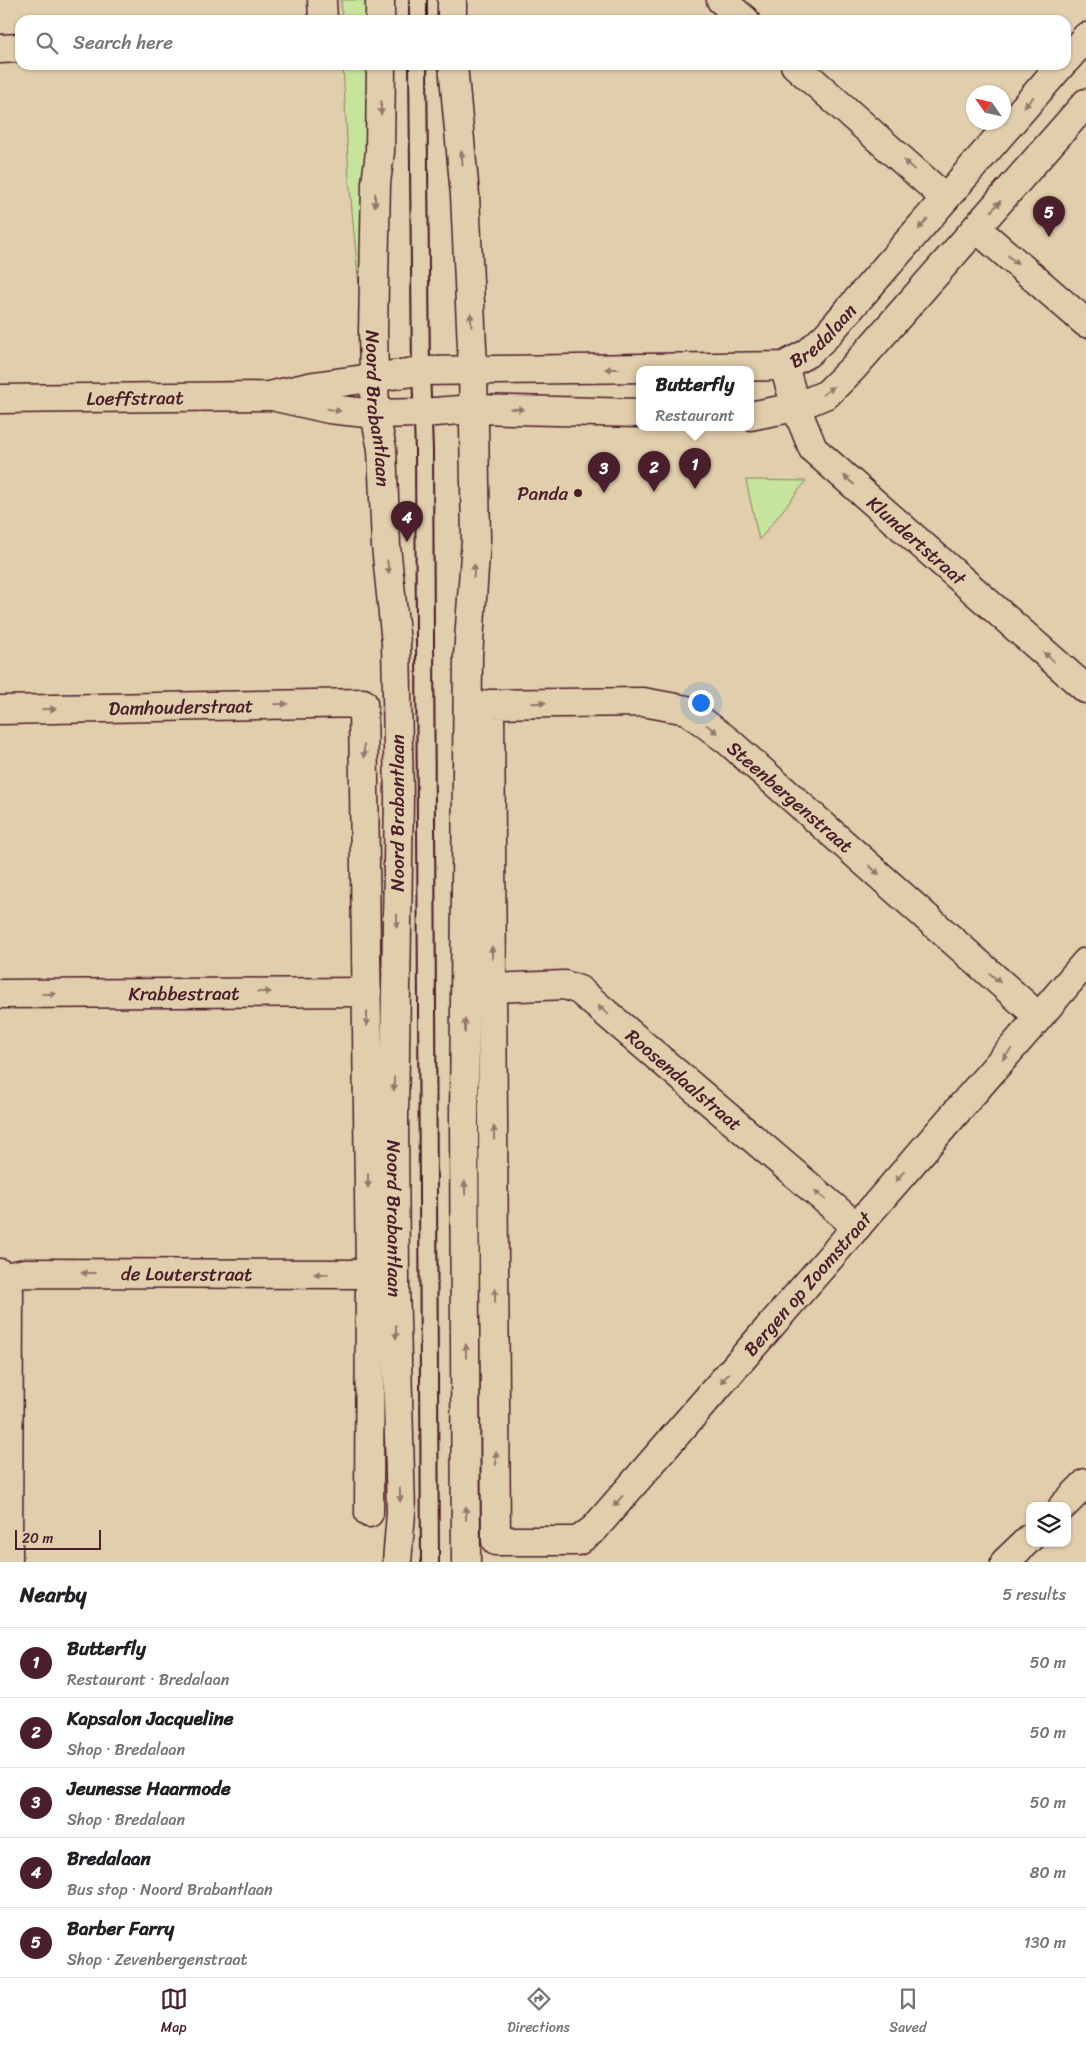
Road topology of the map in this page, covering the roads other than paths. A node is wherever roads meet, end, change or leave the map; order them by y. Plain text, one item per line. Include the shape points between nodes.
1 (322, 0) edge
2 (380, 0) edge
3 (418, 0) edge
4 (452, 0) edge
5 (323, 15) edge
6 (380, 15) edge
7 (418, 15) edge
8 (452, 15) edge
9 (1086, 37) edge
10 (0, 48) edge
11 (15, 48) edge
12 (1071, 54) edge
13 (381, 70) edge
14 (418, 70) edge
15 (453, 70) edge
16 (801, 70) edge
17 (1058, 70) edge
18 (1086, 103) edge
19 (945, 198) junction
20 (976, 228) junction
21 (1086, 323) edge
22 (754, 366) edge
23 (784, 366) junction
24 (636, 367) edge
25 (473, 369) junction
26 (421, 371) junction
27 (375, 378) junction
28 (269, 396) junction
29 (0, 398) edge
30 (796, 407) junction
31 (473, 409) junction
32 (422, 413) junction
33 (636, 413) edge
34 (375, 414) junction
35 (754, 415) edge
36 (1086, 689) edge
37 (363, 702) joint
38 (0, 710) edge
39 (1086, 962) edge
40 (493, 988) junction
41 (367, 992) junction
42 (0, 994) edge
43 (1039, 1017) junction
44 (857, 1227) junction
45 (370, 1274) junction
46 (3, 1275) edge
47 (1086, 1484) edge
48 (1067, 1502) edge
49 (369, 1513) dead end
50 (1026, 1542) edge
51 (8, 1562) edge
52 (398, 1562) edge
53 (430, 1562) edge
54 (466, 1562) edge
55 (1005, 1562) edge

1 - 5 street
2 - 6 street
3 - 7 lane
4 - 8 street
9 - 12 street
10 - 11 street
13 -> 27 street, Noord Brabantlaan via 380,152 375,202
14 - 26 lane, Noord Brabantlaan
25 -> 15 street via 465,195
19 -> 16 street
17 -> 19 street, Bredalaan
20 -> 18 street
19 -> 23 street, Bredalaan via 827,335 808,353
20 -> 21 street
30 -> 20 street via 827,394 854,368
23 -> 22 street, Bredalaan
23 - 30 street, Klundertstraat
24 -> 25 street, Bredalaan
25 - 26 street, Bredalaan
25 - 31 street
26 - 27 street, Loeffstraat
26 - 32 lane, Noord Brabantlaan
27 - 28 street, Loeffstraat
27 - 34 street, Noord Brabantlaan
28 - 29 street, Loeffstraat
28 -> 34 street, Loeffstraat via 329,409
30 - 35 street
36 -> 30 street, Klundertstraat via 813,449
31 - 32 street, Loeffstraat
31 -> 33 street
54 -> 31 street via 464,1108 468,656 476,540
32 - 34 street, Loeffstraat
32 - 53 lane, Noord Brabantlaan
34 -> 52 street, Noord Brabantlaan via 382,449 386,546 396,643 398,769 394,1117
38 -> 37 street, Damhouderstraat
37 -> 41 street, Noord Brabantlaan
39 - 43 street, Bergen op Zoomstraat
40 -> 43 street, Steenbergenstraat via 490,704 642,702 687,710 728,741
44 -> 40 street, Roosendaalstraat via 579,990 565,985
44 -> 40 street, Bergen op Zoomstraat via 594,1529 578,1541 496,1541
42 -> 41 street, Krabbestraat
41 -> 45 street, Noord Brabantlaan
43 -> 44 street, Bergen op Zoomstraat
45 -> 46 street, de Louterstraat via 25,1272
45 - 49 street, Noord Brabantlaan
46 - 51 street via 9,1291
47 - 48 street
50 - 55 street

